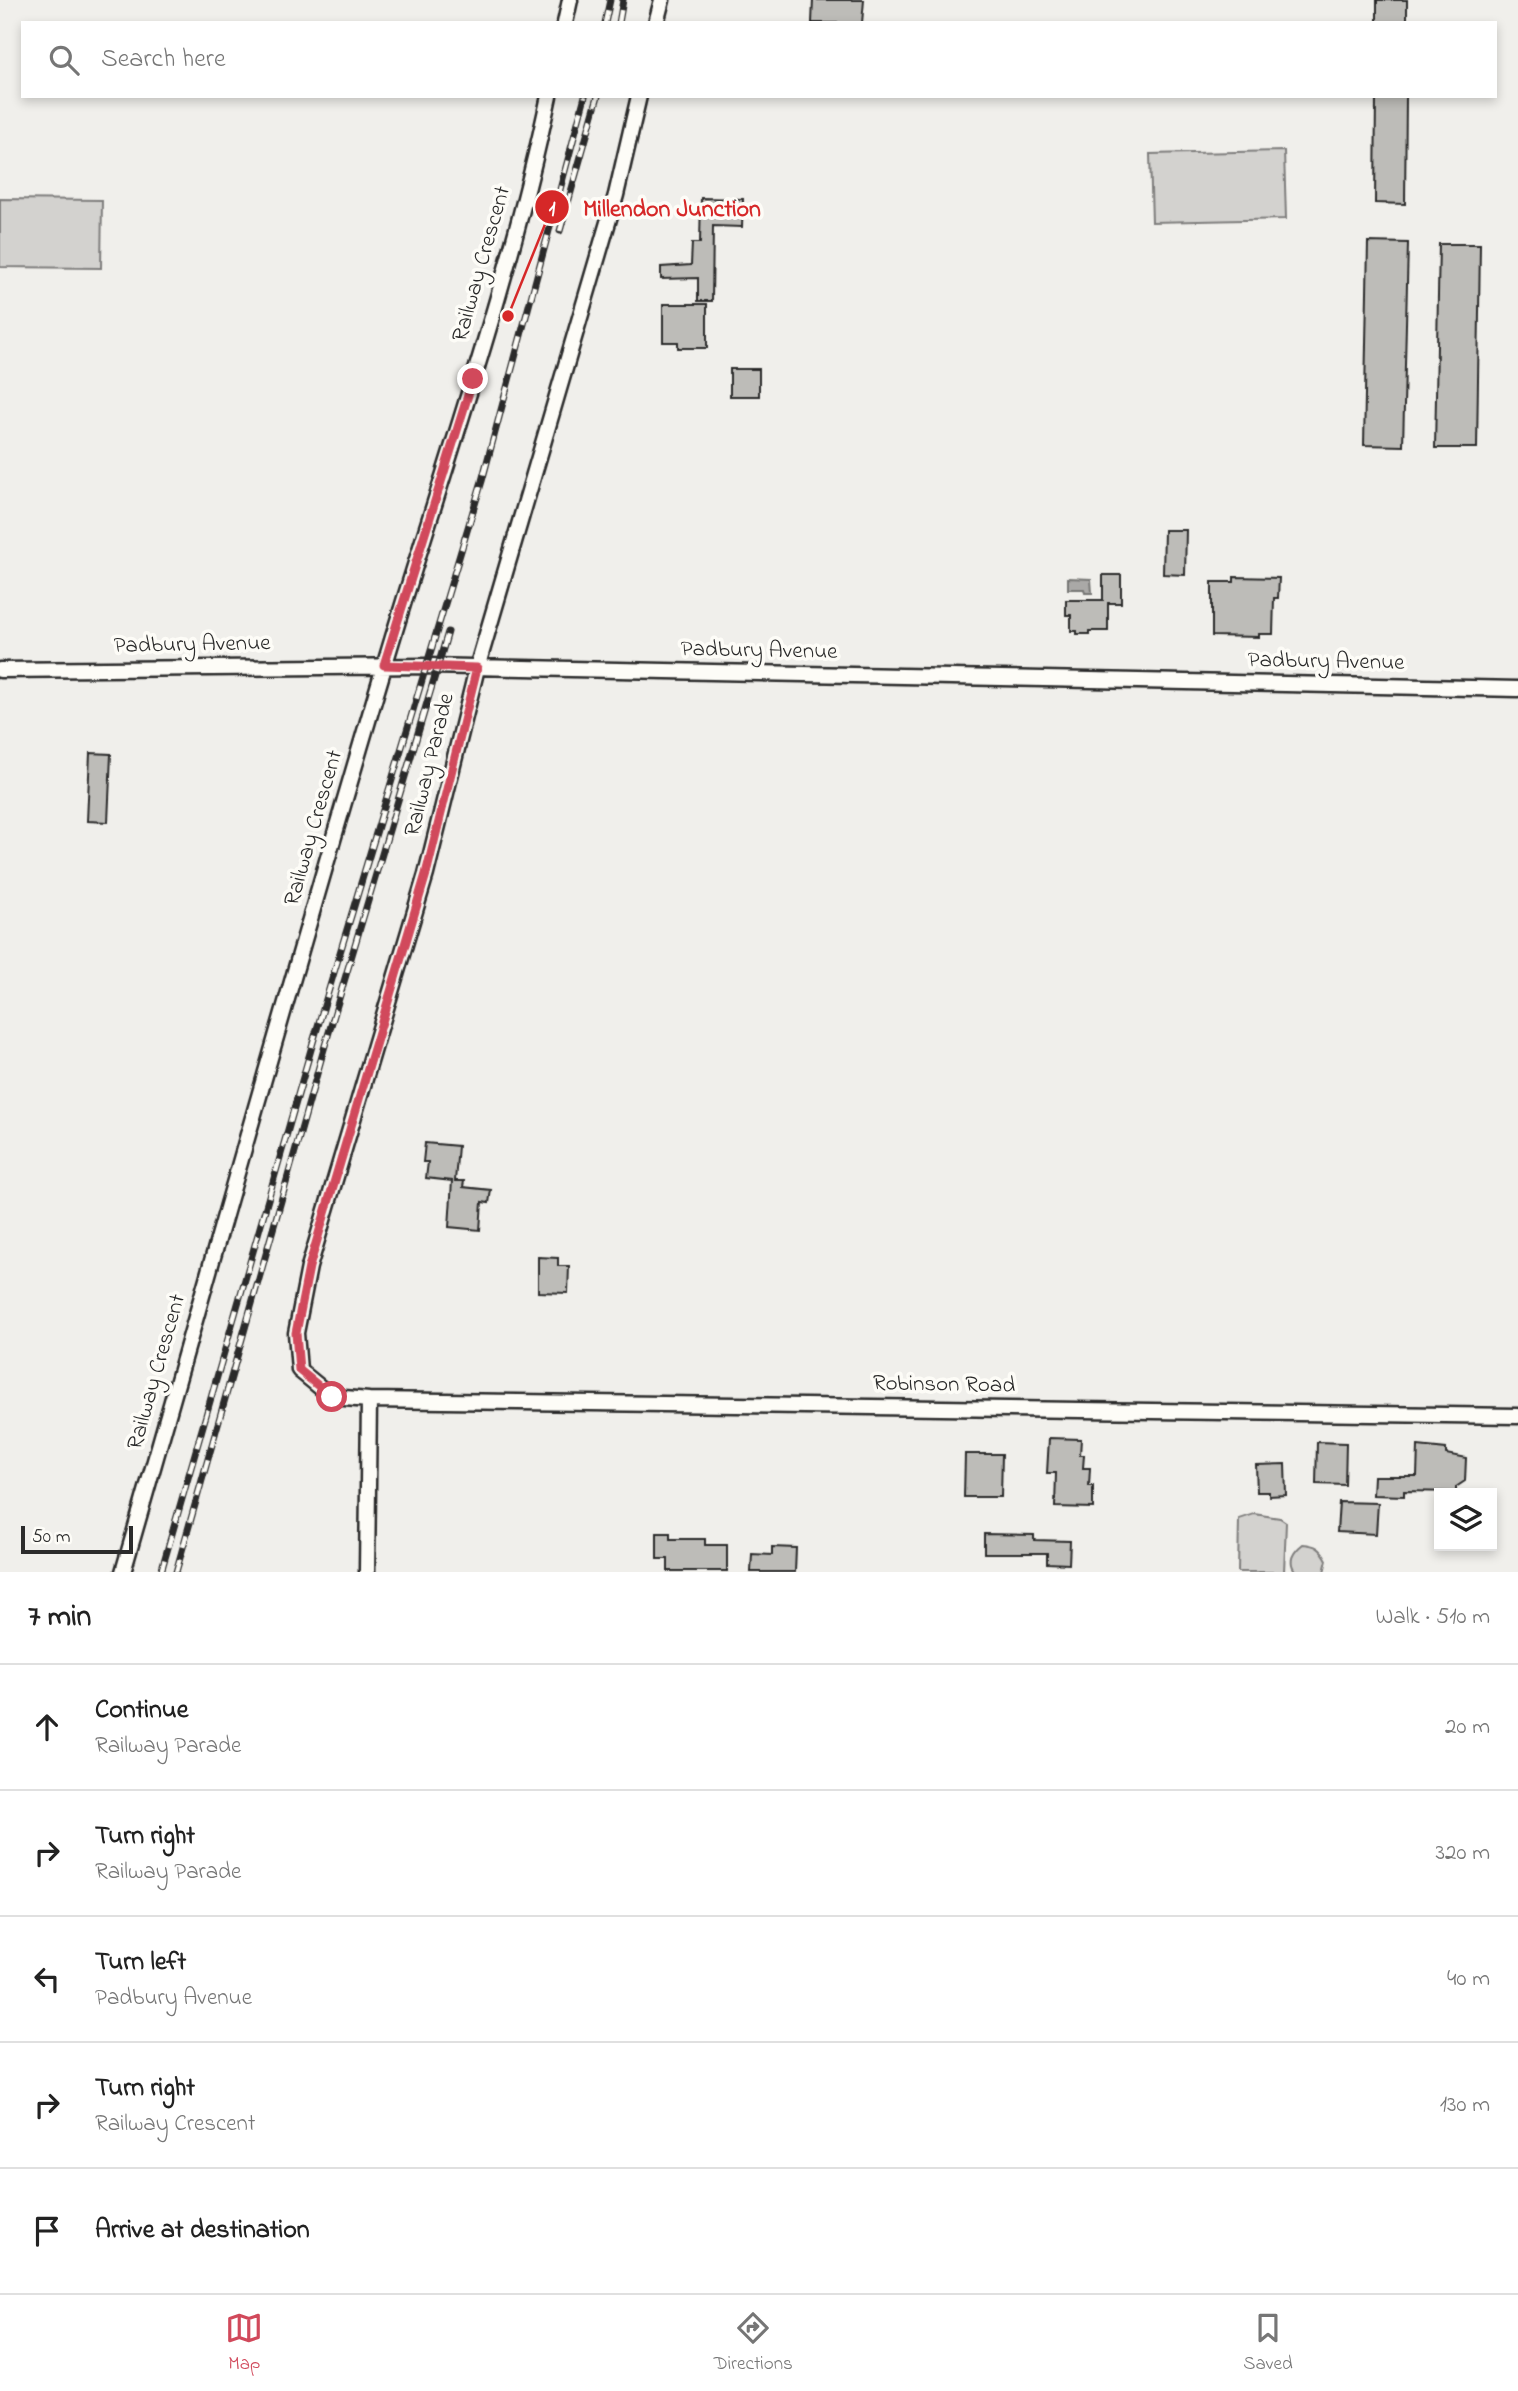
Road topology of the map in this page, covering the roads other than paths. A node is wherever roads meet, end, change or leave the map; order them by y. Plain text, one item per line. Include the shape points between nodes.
1 (570, 0) edge
2 (662, 0) edge
3 (565, 21) edge
4 (657, 21) edge
5 (549, 98) edge
6 (639, 98) edge
7 (384, 665) junction
8 (477, 668) junction
9 (0, 670) edge
10 (1518, 689) edge
11 (369, 1400) junction
12 (1518, 1416) edge
13 (123, 1572) edge
14 (367, 1572) edge

1 - 3 street
2 - 4 street
5 - 7 street, Railway Crescent via 473,379
6 - 8 street, Railway Parade via 616,195
7 - 8 street, Padbury Avenue
7 - 9 street, Padbury Avenue
7 - 13 street, Railway Crescent
8 - 10 street, Padbury Avenue
8 - 11 street, Railway Parade via 426,874 309,1267 296,1333 299,1370 332,1397
11 - 12 street, Robinson Road
11 - 14 street

